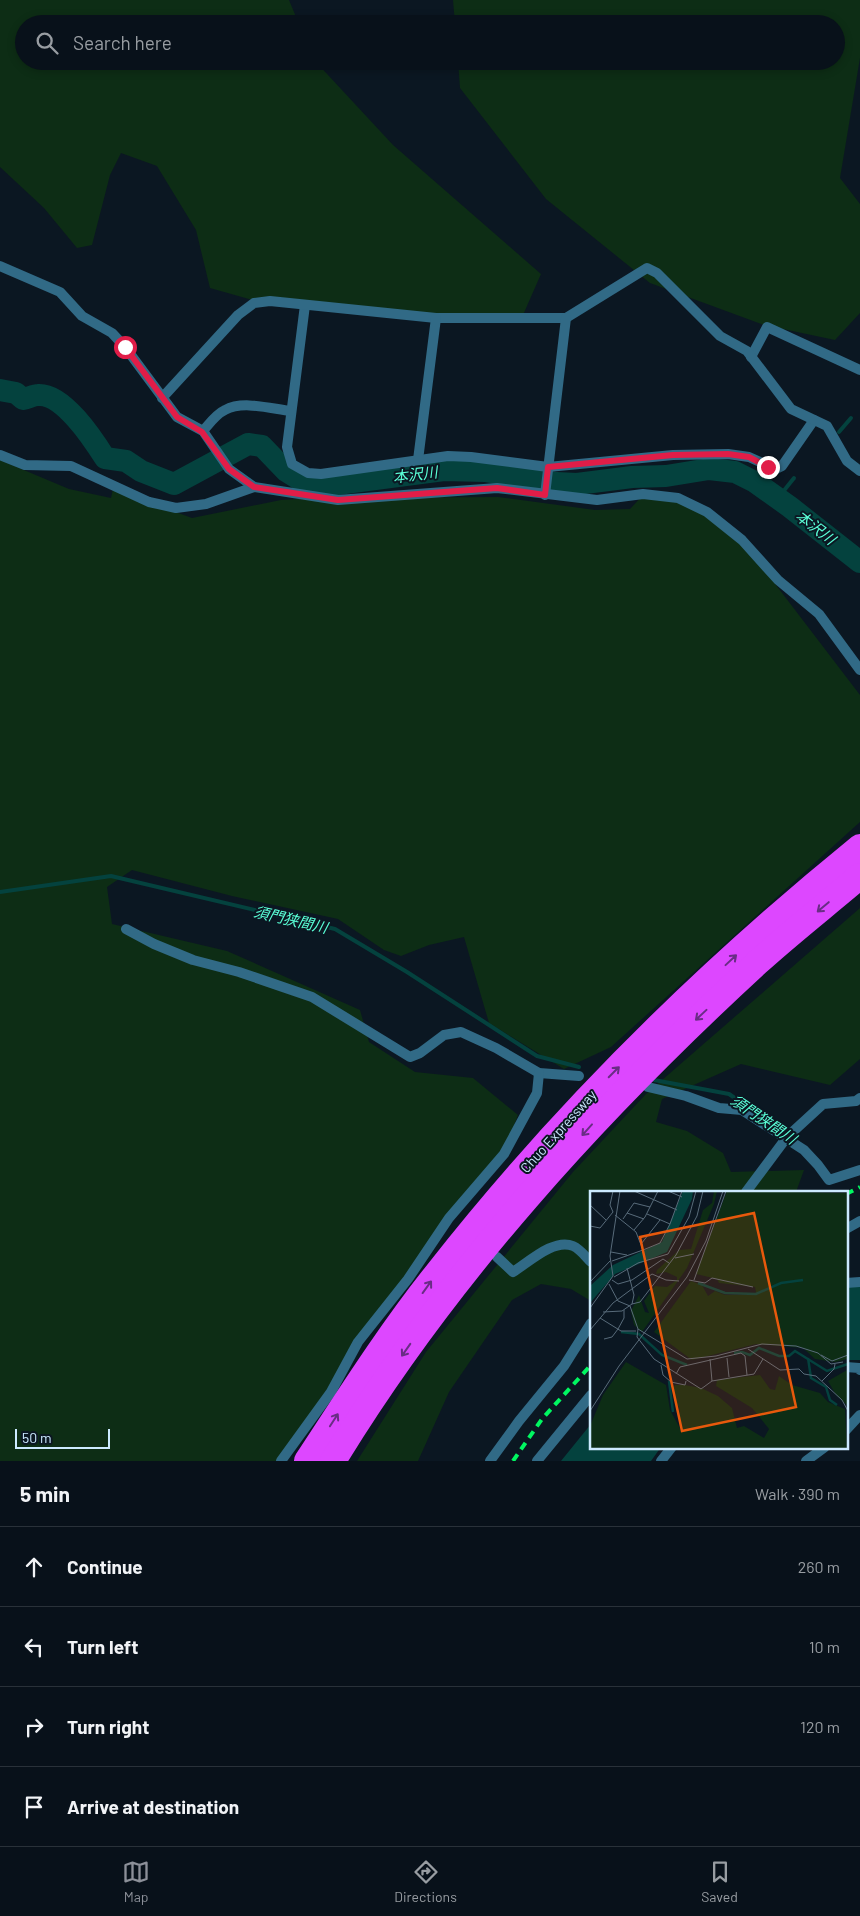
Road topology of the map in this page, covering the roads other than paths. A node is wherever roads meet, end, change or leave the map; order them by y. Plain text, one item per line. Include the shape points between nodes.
1 (0, 266) edge
2 (306, 305) junction
3 (436, 318) junction
4 (566, 318) junction
5 (752, 357) junction
6 (860, 370) edge
7 (162, 398) junction
8 (291, 411) junction
9 (814, 420) junction
10 (202, 432) junction
11 (0, 455) edge
12 (418, 460) junction
13 (548, 467) junction
14 (860, 471) edge
15 (254, 487) junction
16 (545, 495) junction
17 (860, 670) edge
18 (860, 847) edge
19 (860, 876) edge
20 (126, 929) dead end
21 (539, 1073) junction
22 (579, 1076) dead end
23 (648, 1088) dead end
24 (860, 1098) edge
25 (786, 1137) junction
26 (860, 1170) edge
27 (747, 1191) edge
28 (449, 1218) junction
29 (860, 1221) edge
30 (460, 1227) dead end
31 (848, 1228) edge
32 (497, 1257) dead end
33 (590, 1261) edge
34 (590, 1324) edge
35 (590, 1396) edge
36 (860, 1415) edge
37 (848, 1428) edge
38 (671, 1448) edge
39 (824, 1448) edge
40 (281, 1461) edge
41 (307, 1461) edge
42 (333, 1461) edge
43 (490, 1461) edge
44 (537, 1461) edge
45 (662, 1461) edge
46 (806, 1461) edge

1 - 7 street via 60,292 82,316 112,333
2 - 3 street
2 - 7 street via 270,301 254,303 238,315
2 - 8 street
3 - 4 street
3 - 12 street
4 - 5 street via 647,268 720,336
4 - 13 street
5 - 6 street via 767,327
5 - 9 street via 791,409
7 - 10 street via 177,417
8 - 10 street via 237,406 225,409
8 - 12 street via 288,456 298,469 308,473 321,474
9 - 13 street via 782,466 776,469 749,457 728,454 673,455
9 - 14 street via 827,426 847,461
10 - 15 street via 229,469
11 - 15 street via 25,465 71,466 149,502 176,508 206,504
12 - 13 street via 471,457
13 - 16 street
15 - 16 street via 338,500 497,488
16 - 17 street via 597,500 643,494 678,498 707,512 742,540 778,580 819,614
41 -> 18 highway, Chuo Expressway via 437,1274 534,1156 654,1031 743,948
19 -> 42 highway, Chuo Expressway via 759,962 669,1045 557,1163 454,1285 360,1416
20 - 21 street via 193,960 312,997 410,1057 444,1035 461,1032
21 - 22 street
21 - 28 street via 537,1093 504,1154
23 - 25 street via 686,1096 719,1108 742,1110
24 - 25 street via 824,1104
25 - 26 street via 814,1160 829,1180
25 - 27 street
28 - 30 street
28 - 40 street via 408,1279 358,1342 331,1392
29 - 31 street
32 - 33 street via 513,1272 564,1243 576,1247
34 - 43 street via 564,1366
35 - 44 street
36 - 37 street
38 - 45 street
39 - 46 street

